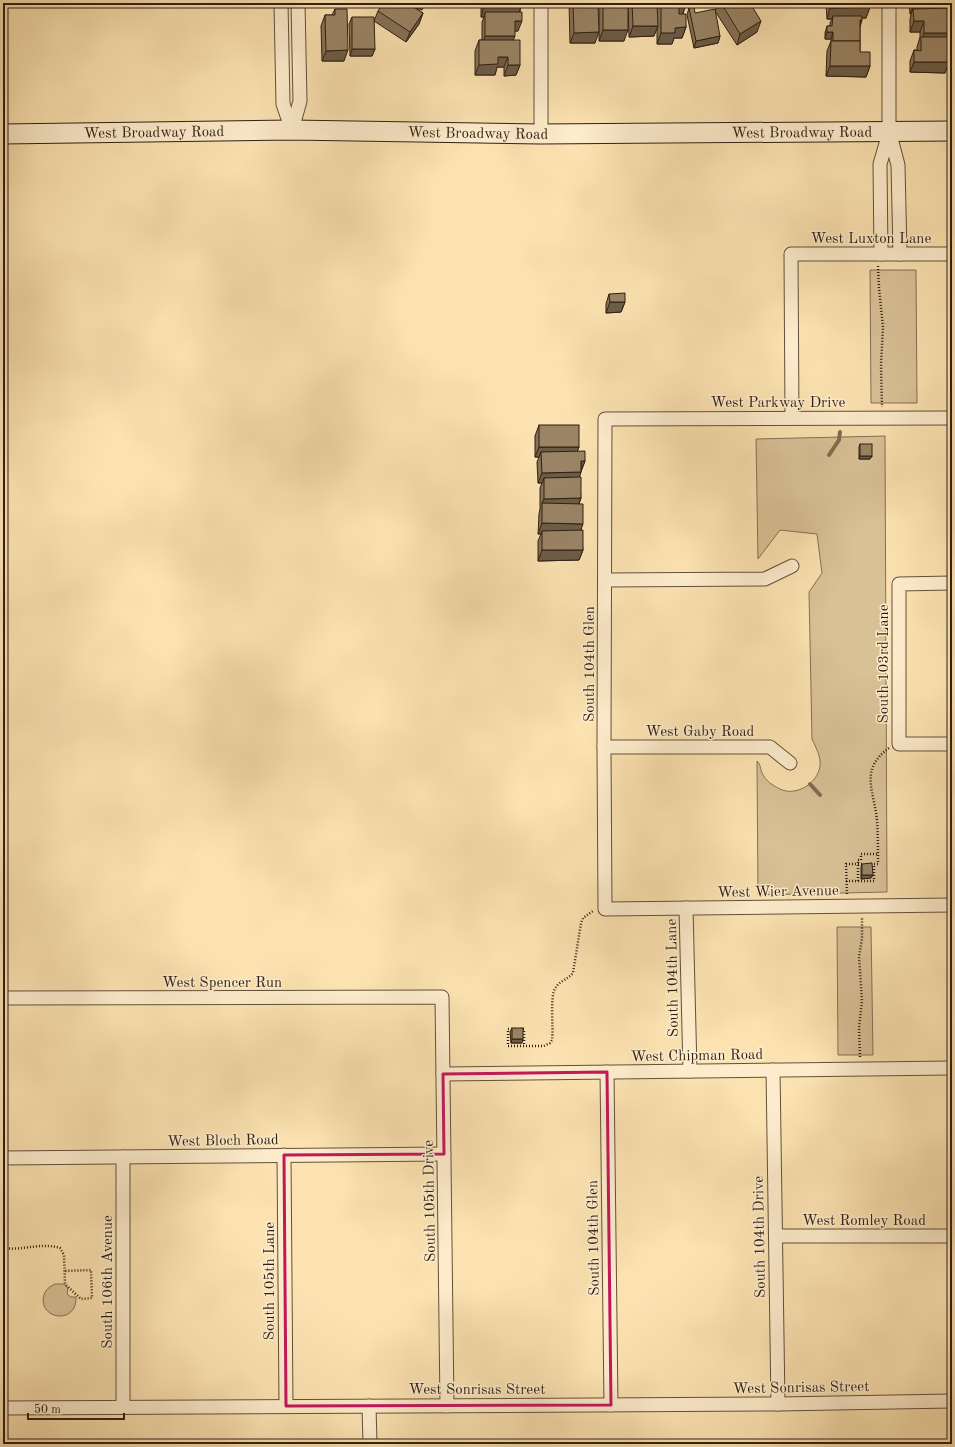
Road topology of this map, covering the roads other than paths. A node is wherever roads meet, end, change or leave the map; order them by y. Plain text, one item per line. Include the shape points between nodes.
1 (281, 3) edge
2 (298, 3) edge
3 (541, 3) edge
4 (889, 3) edge
5 (292, 130) junction
6 (889, 131) junction
7 (952, 131) edge
8 (3, 134) edge
9 (541, 134) junction
10 (881, 254) junction
11 (900, 254) junction
12 (952, 254) edge
13 (605, 418) joint
14 (792, 418) junction
15 (952, 418) edge
16 (792, 566) dead end
17 (605, 580) junction
18 (952, 582) edge
19 (952, 744) edge
20 (604, 747) junction
21 (790, 763) dead end
22 (952, 905) edge
23 (686, 908) junction
24 (605, 909) joint
25 (442, 997) joint
26 (3, 998) edge
27 (952, 1068) edge
28 (690, 1070) junction
29 (773, 1070) junction
30 (607, 1072) junction
31 (443, 1074) junction
32 (444, 1154) junction
33 (284, 1155) junction
34 (123, 1157) junction
35 (3, 1158) edge
36 (776, 1236) junction
37 (952, 1236) edge
38 (952, 1400) edge
39 (778, 1404) junction
40 (611, 1405) junction
41 (286, 1406) junction
42 (369, 1406) junction
43 (447, 1406) junction
44 (123, 1407) junction
45 (3, 1408) edge
46 (370, 1444) edge

1 - 5 street via 283,104
2 - 5 street via 300,101
3 - 9 street
4 - 6 street
5 - 8 main road, West Broadway Road
5 - 9 main road, West Broadway Road
6 - 7 main road, West Broadway Road
6 - 9 main road, West Broadway Road
6 - 10 street via 880,164
6 - 11 street via 898,165
10 - 11 street, West Luxton Lane
10 - 14 street, West Luxton Lane via 791,254
11 - 12 street, West Luxton Lane
13 - 14 street, West Parkway Drive
13 - 17 street, South 104th Glen
14 - 15 street, West Parkway Drive
16 - 17 street via 765,579
17 - 20 street, South 104th Glen
18 - 19 street, South 103rd Lane via 900,584 899,744
20 - 21 street, West Gaby Road via 770,747
20 - 24 street, South 104th Glen
22 - 23 street, West Wier Avenue
23 - 24 street, West Wier Avenue
23 - 28 street, South 104th Lane
25 - 26 street, West Spencer Run
25 - 31 street, South 105th Drive
27 - 29 street, West Chipman Road
28 - 29 street, West Chipman Road
28 - 30 street, West Chipman Road
29 - 36 street, South 104th Drive
30 - 31 street, West Chipman Road
30 - 40 street, South 104th Glen
31 - 32 street, South 105th Drive
32 - 33 street, West Bloch Road
32 - 43 street, South 105th Drive
33 - 34 street, West Bloch Road
33 - 41 street, South 105th Lane
34 - 35 street, West Bloch Road
34 - 44 street, South 106th Avenue
36 - 37 street, West Romley Road
36 - 39 street, South 104th Drive
38 - 39 street, West Sonrisas Street
39 - 40 street, West Sonrisas Street
40 - 43 street, West Sonrisas Street
41 - 42 street, West Sonrisas Street
41 - 44 street, West Sonrisas Street
42 - 43 street, West Sonrisas Street
42 - 46 street
44 - 45 street, West Sonrisas Street

